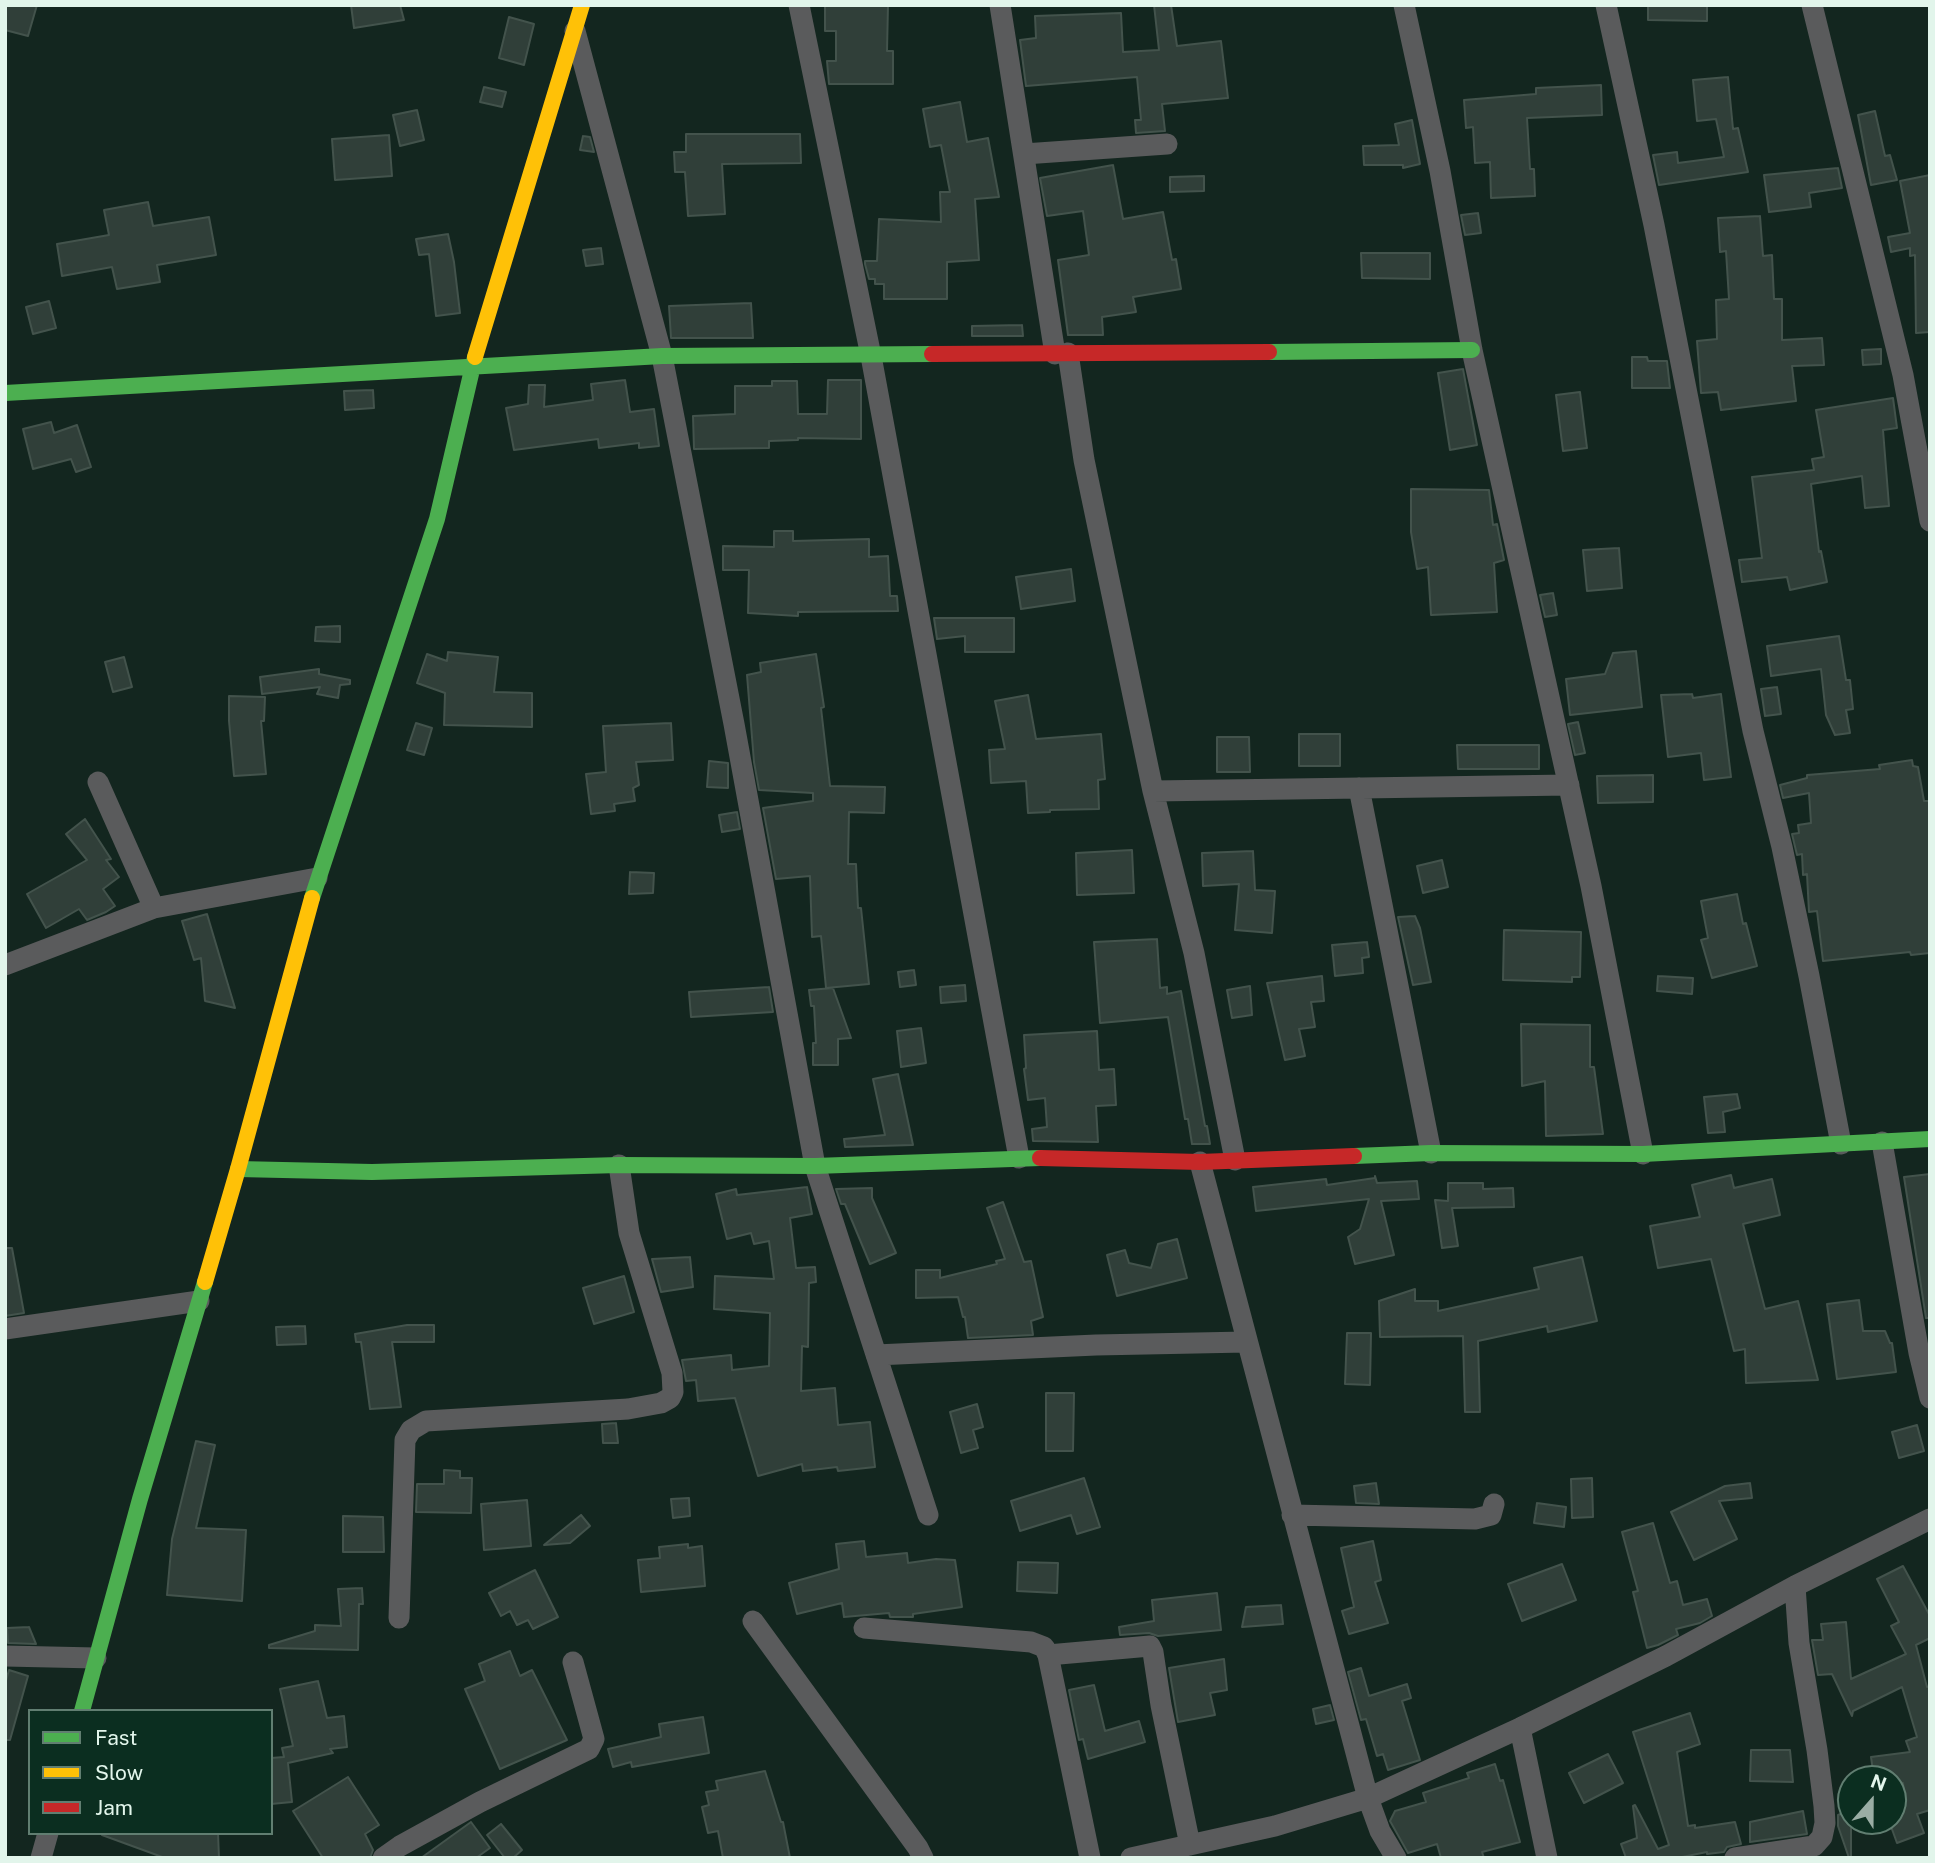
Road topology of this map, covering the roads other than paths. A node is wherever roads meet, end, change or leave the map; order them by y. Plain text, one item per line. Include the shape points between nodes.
1 (582, 5) edge
2 (799, 5) edge
3 (1000, 5) edge
4 (1404, 5) edge
5 (1606, 5) edge
6 (1812, 5) edge
7 (575, 29) junction
8 (1167, 144) dead end
9 (1024, 154) junction
10 (1472, 350) junction
11 (1062, 354) junction
12 (662, 356) junction
13 (871, 356) junction
14 (472, 368) junction
15 (5, 393) edge
16 (1930, 521) edge
17 (98, 782) dead end
18 (1569, 785) junction
19 (1359, 789) junction
20 (1153, 791) junction
21 (317, 878) junction
22 (154, 908) junction
23 (5, 965) edge
24 (1930, 1139) edge
25 (1882, 1142) junction
26 (1841, 1144) junction
27 (1431, 1153) junction
28 (1643, 1154) junction
29 (1019, 1158) junction
30 (1235, 1160) junction
31 (1200, 1162) junction
32 (620, 1165) junction
33 (815, 1166) junction
34 (239, 1169) junction
35 (199, 1301) junction
36 (5, 1329) edge
37 (1246, 1342) junction
38 (876, 1355) junction
39 (1930, 1398) edge
40 (1494, 1504) dead end
41 (928, 1515) dead end
42 (1292, 1515) junction
43 (1930, 1519) edge
44 (1795, 1586) junction
45 (399, 1618) dead end
46 (753, 1621) dead end
47 (864, 1628) dead end
48 (1048, 1655) junction
49 (5, 1656) edge
50 (96, 1658) junction
51 (573, 1662) dead end
52 (83, 1709) edge
53 (1520, 1728) junction
54 (1368, 1798) junction
55 (47, 1835) edge
56 (1190, 1845) junction
57 (41, 1858) edge
58 (383, 1858) edge
59 (923, 1858) edge
60 (1090, 1858) edge
61 (1131, 1858) edge
62 (1396, 1858) edge
63 (1547, 1858) edge
64 (1735, 1858) edge

1 - 7 street
2 - 13 street
3 - 9 street
4 - 10 street
5 - 26 street
6 - 16 street via 1903,375
7 - 12 street
7 - 14 street
8 - 9 street
9 - 11 street
10 - 11 street
10 - 18 street
11 - 13 street
11 - 20 street
12 - 13 street
12 - 14 street
12 - 33 street
13 - 29 street
14 - 15 street
14 - 21 street via 437,519
17 - 22 street
18 - 19 street
18 - 28 street
19 - 20 street
19 - 27 street
20 - 30 street via 1194,953
21 - 22 street
21 - 34 street
22 - 23 street
24 - 25 street
25 - 26 street
25 - 39 street
26 - 28 street
27 - 28 street
27 - 30 street
29 - 31 street
29 - 33 street
30 - 31 street
31 - 37 street
32 - 33 street
32 - 34 street via 372,1172
32 - 45 street via 629,1233 672,1373 673,1392 661,1403 628,1409 426,1421 411,1430 405,1440
33 - 38 street
34 - 35 street
35 - 36 street
35 - 50 street
37 - 38 street
37 - 42 street
38 - 41 street
40 - 42 street via 1491,1515 1475,1519
42 - 54 street
43 - 44 street
44 - 53 street
44 - 64 street via 1822,1795 1822,1837 1814,1846
46 - 59 street
47 - 48 street via 1031,1642 1044,1647
48 - 56 street via 1150,1646
48 - 60 street
49 - 50 street
50 - 52 street
51 - 58 street via 594,1739 589,1749 480,1802
53 - 54 street
53 - 63 street
54 - 56 street
54 - 62 street
55 - 57 street
56 - 61 street

